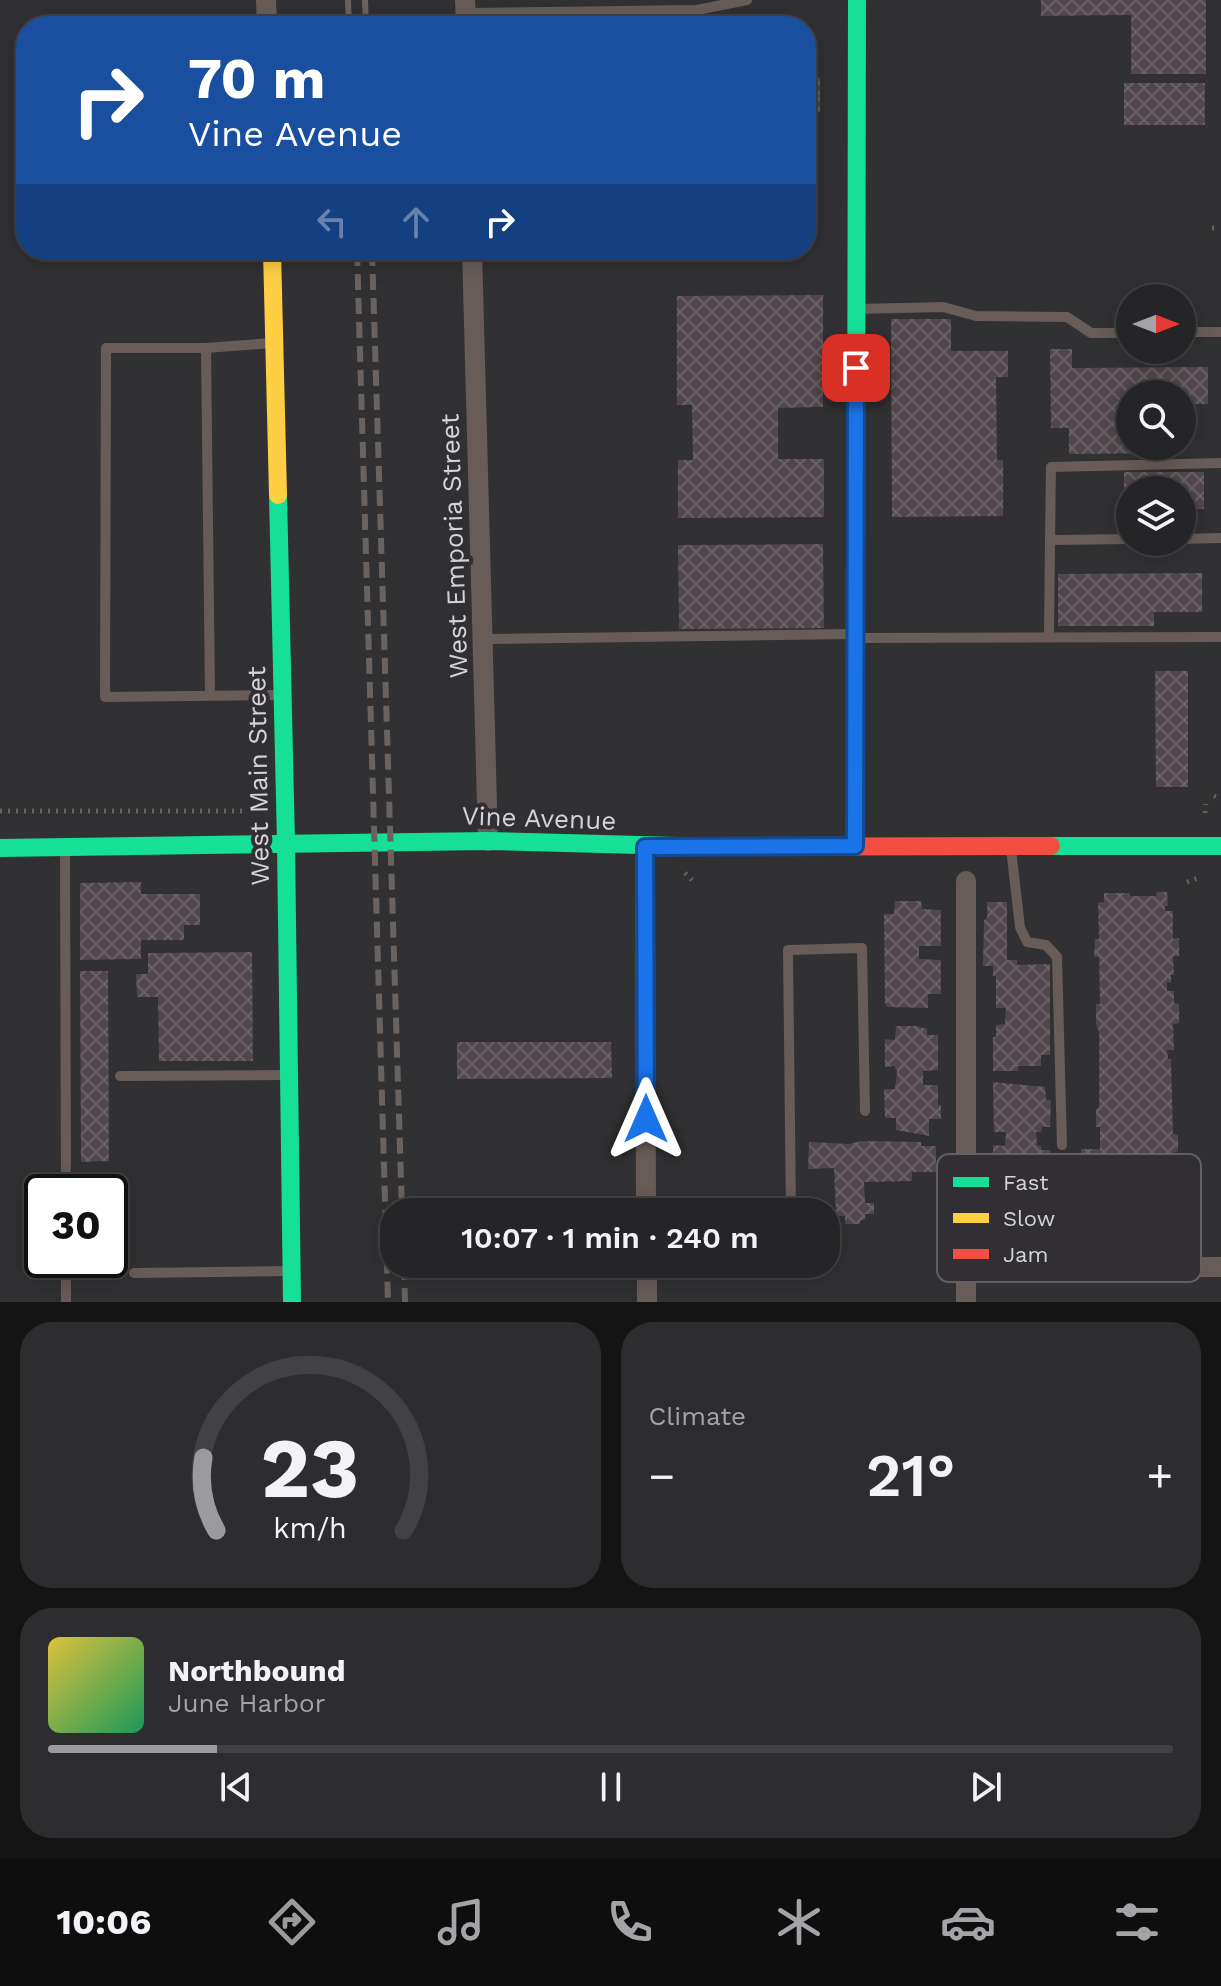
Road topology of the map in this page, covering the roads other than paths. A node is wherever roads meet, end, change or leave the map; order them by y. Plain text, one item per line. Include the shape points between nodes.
1 (747, 0) edge
2 (857, 0) edge
3 (465, 13) edge
4 (272, 260) edge
5 (472, 260) edge
6 (856, 309) junction
7 (1196, 332) edge
8 (1221, 332) edge
9 (1116, 333) edge
10 (274, 343) junction
11 (206, 348) junction
12 (1221, 463) edge
13 (1221, 538) edge
14 (1116, 539) edge
15 (1196, 539) edge
16 (1050, 540) junction
17 (855, 636) junction
18 (1049, 637) junction
19 (1221, 637) edge
20 (483, 639) junction
21 (283, 695) junction
22 (210, 696) junction
23 (488, 841) junction
24 (286, 843) junction
25 (855, 846) junction
26 (1221, 846) edge
27 (65, 847) junction
28 (645, 847) junction
29 (1011, 847) junction
30 (0, 848) edge
31 (966, 881) dead end
32 (289, 1075) junction
33 (120, 1076) dead end
34 (865, 1111) dead end
35 (1062, 1145) dead end
36 (965, 1154) edge
37 (66, 1174) edge
38 (646, 1198) edge
39 (791, 1198) edge
40 (1201, 1267) edge
41 (1221, 1267) edge
42 (291, 1271) junction
43 (134, 1273) dead end
44 (66, 1278) edge
45 (647, 1278) edge
46 (965, 1282) edge
47 (66, 1302) edge
48 (292, 1302) edge
49 (647, 1302) edge
50 (966, 1302) edge

1 - 3 lane via 697,10
2 - 6 street
4 - 10 street, West Main Street
5 - 20 street, West Emporia Street
6 - 9 lane via 943,307 976,316 1067,317 1091,333
6 - 17 street
7 - 8 lane
10 - 11 lane
10 - 21 street, West Main Street
11 - 22 lane
11 - 22 lane via 106,348 105,697
12 - 16 lane via 1051,467
13 - 15 lane
14 - 16 lane
16 - 18 lane
17 - 18 lane
17 - 20 lane
17 - 25 street
18 - 19 lane
20 - 23 street, West Emporia Street
21 - 22 lane
21 - 24 street, West Main Street
23 - 24 street, Vine Avenue
23 - 28 street, Vine Avenue
24 - 27 street, Vine Avenue
24 - 32 street, West Main Street
25 - 28 street, Vine Avenue
25 - 29 street, Vine Avenue
26 - 29 street, Vine Avenue
27 - 30 street, Vine Avenue
27 - 37 lane
28 - 38 street
29 - 35 lane via 1020,927 1027,942 1046,945 1057,957
31 - 36 street
32 - 33 lane
32 - 42 street, West Main Street
34 - 39 lane via 862,948 788,950
40 - 41 street
42 - 43 lane
42 - 48 street, West Main Street
44 - 47 lane
45 - 49 street
46 - 50 street

